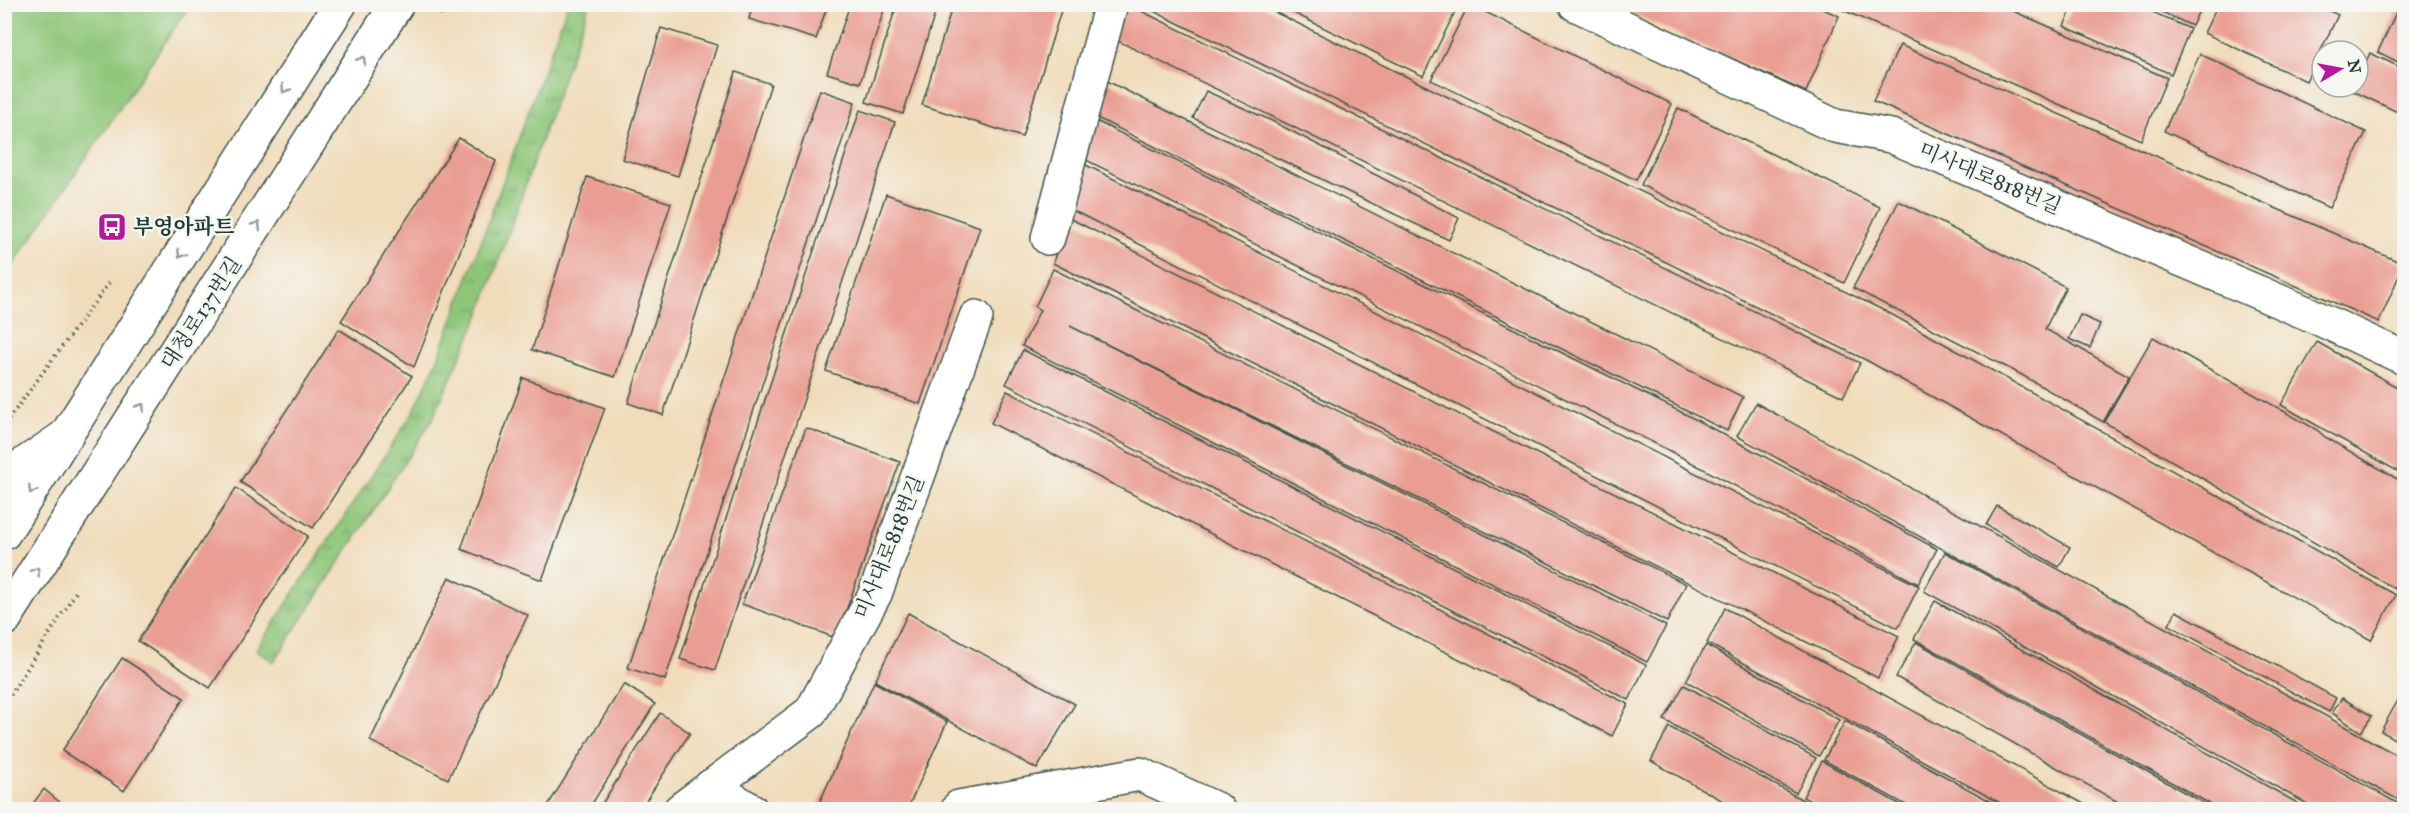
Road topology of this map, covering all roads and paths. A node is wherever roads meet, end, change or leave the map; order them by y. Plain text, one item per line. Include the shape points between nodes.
1 (340, 4) edge
2 (397, 4) edge
3 (1111, 4) edge
4 (1575, 4) edge
5 (1048, 238) dead end
6 (976, 317) dead end
7 (2404, 358) edge
8 (67, 435) junction
9 (4, 478) edge
10 (4, 533) edge
11 (4, 620) edge
12 (711, 786) junction
13 (680, 810) edge
14 (751, 810) edge
15 (958, 810) edge
16 (1218, 810) edge

1 -> 8 main road
11 -> 2 main road, 대청로137번길
3 - 5 main road
4 - 7 main road, 미사대로818번길 via 1835,126 1891,136
6 - 12 main road, 미사대로818번길 via 875,594 811,712
8 - 9 main road
8 -> 10 main road
12 - 13 main road, 미사대로818번길
12 - 14 main road
15 - 16 main road via 1140,774

